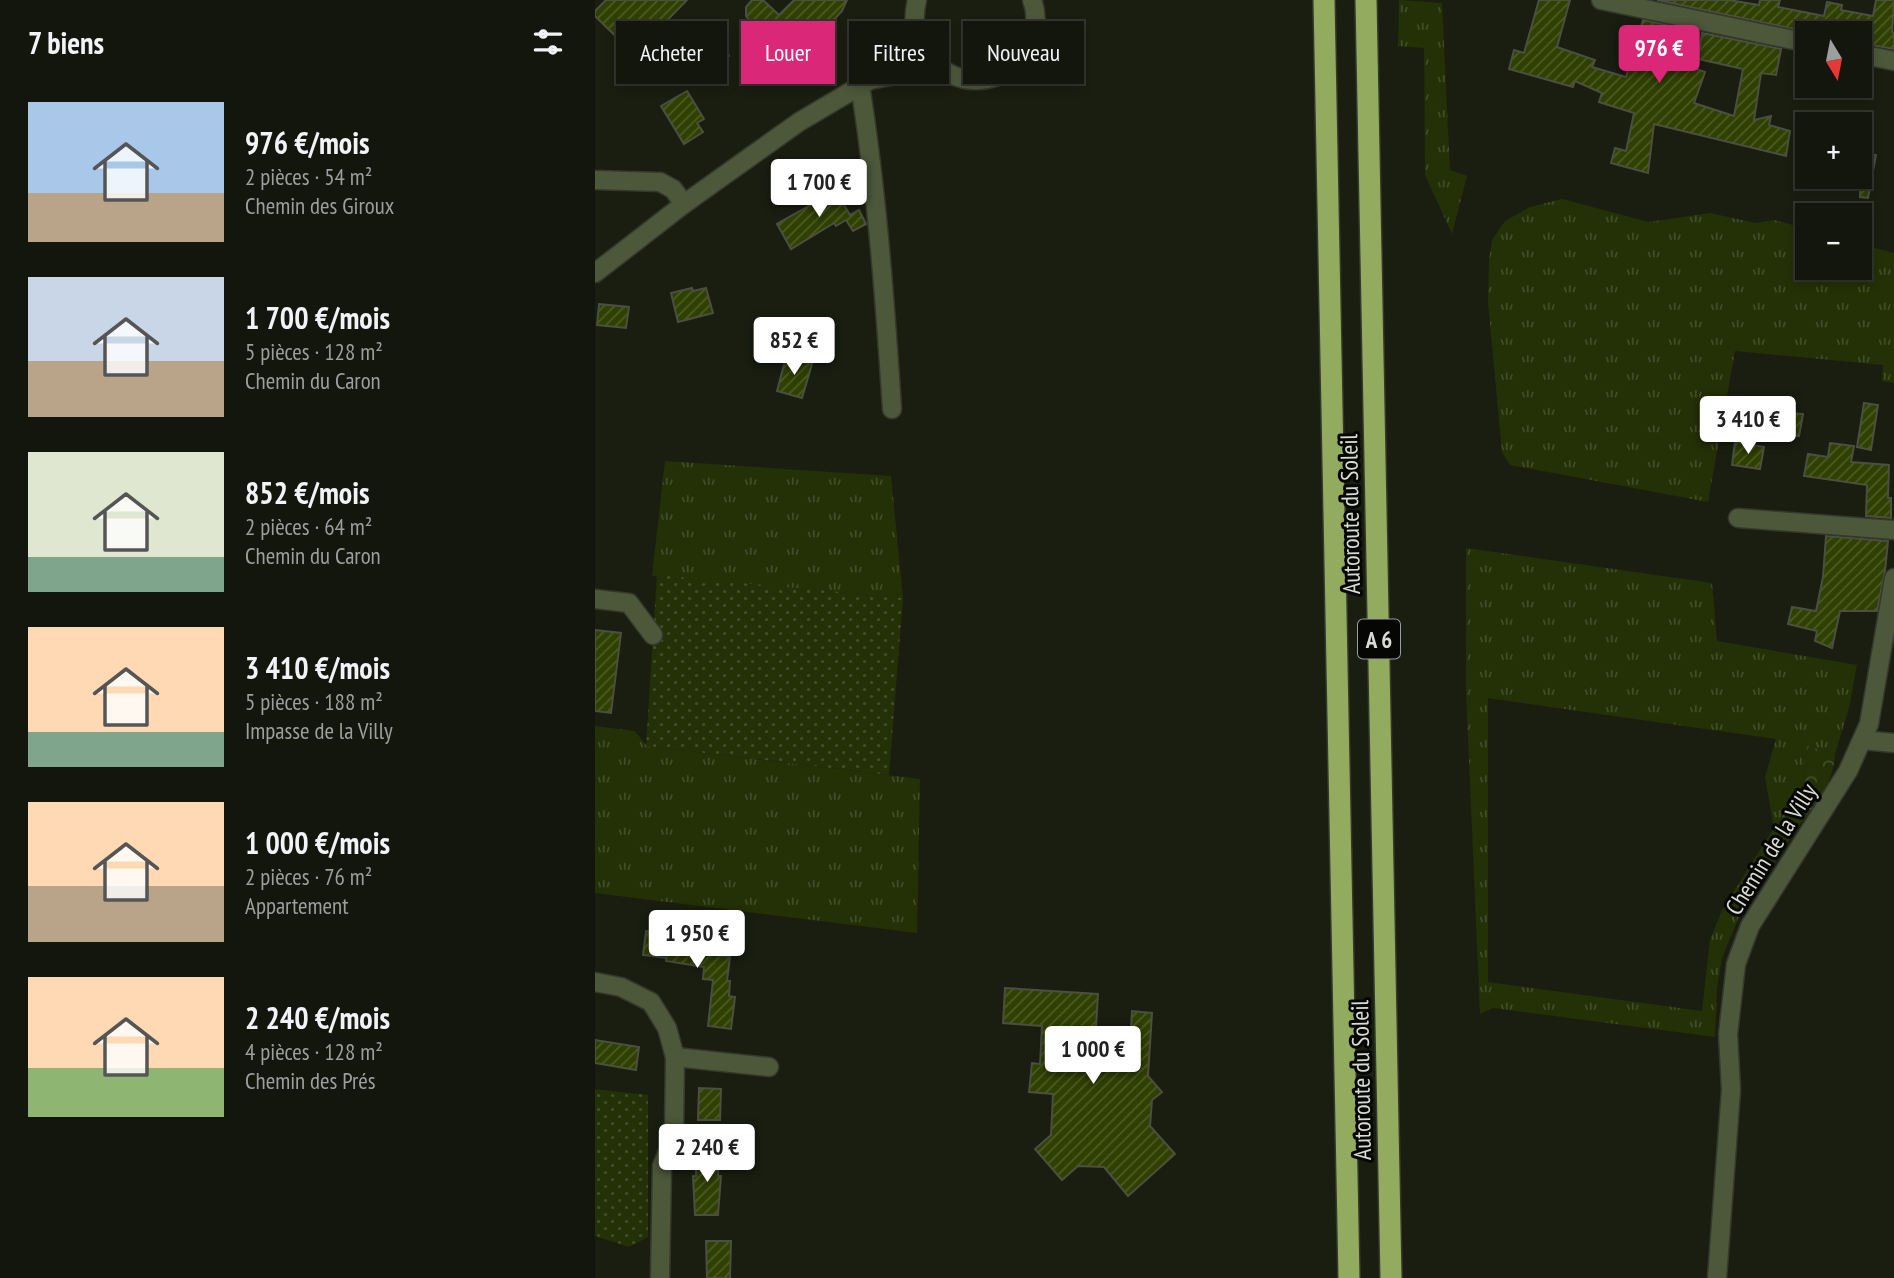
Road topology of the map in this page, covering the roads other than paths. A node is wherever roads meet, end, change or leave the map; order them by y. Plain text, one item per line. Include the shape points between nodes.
1 (917, 0) edge
2 (1032, 0) edge
3 (1324, 0) edge
4 (1366, 0) edge
5 (1601, 0) edge
6 (914, 21) edge
7 (1795, 40) edge
8 (1873, 57) edge
9 (1894, 61) edge
10 (949, 73) edge
11 (863, 84) edge
12 (865, 84) edge
13 (595, 180) edge
14 (684, 204) junction
15 (595, 273) edge
16 (892, 409) dead end
17 (1738, 518) dead end
18 (1894, 530) edge
19 (1894, 578) edge
20 (595, 599) edge
21 (653, 635) dead end
22 (1862, 740) junction
23 (1894, 743) edge
24 (595, 982) edge
25 (675, 1057) junction
26 (769, 1068) dead end
27 (660, 1278) edge
28 (1349, 1278) edge
29 (1391, 1278) edge
30 (1717, 1278) edge

1 - 6 street
2 - 10 street via 1036,22 1023,58 991,78 972,80
3 - 28 highway, Autoroute du Soleil / A 6
4 - 29 highway, Autoroute du Soleil / A 6
5 - 7 street
8 - 9 street
11 - 14 street via 799,122
12 - 16 street
13 - 14 street via 660,182 673,189
14 - 15 street
17 - 18 street
19 - 22 street, Chemin de la Villy via 1869,724
20 - 21 street via 629,603
22 - 23 street
22 - 30 street, Chemin de la Villy via 1848,771 1750,926 1736,964 1728,1034 1731,1090
24 - 25 street via 621,987 651,1002 667,1028
25 - 26 street
25 - 27 street via 674,1136 662,1166

